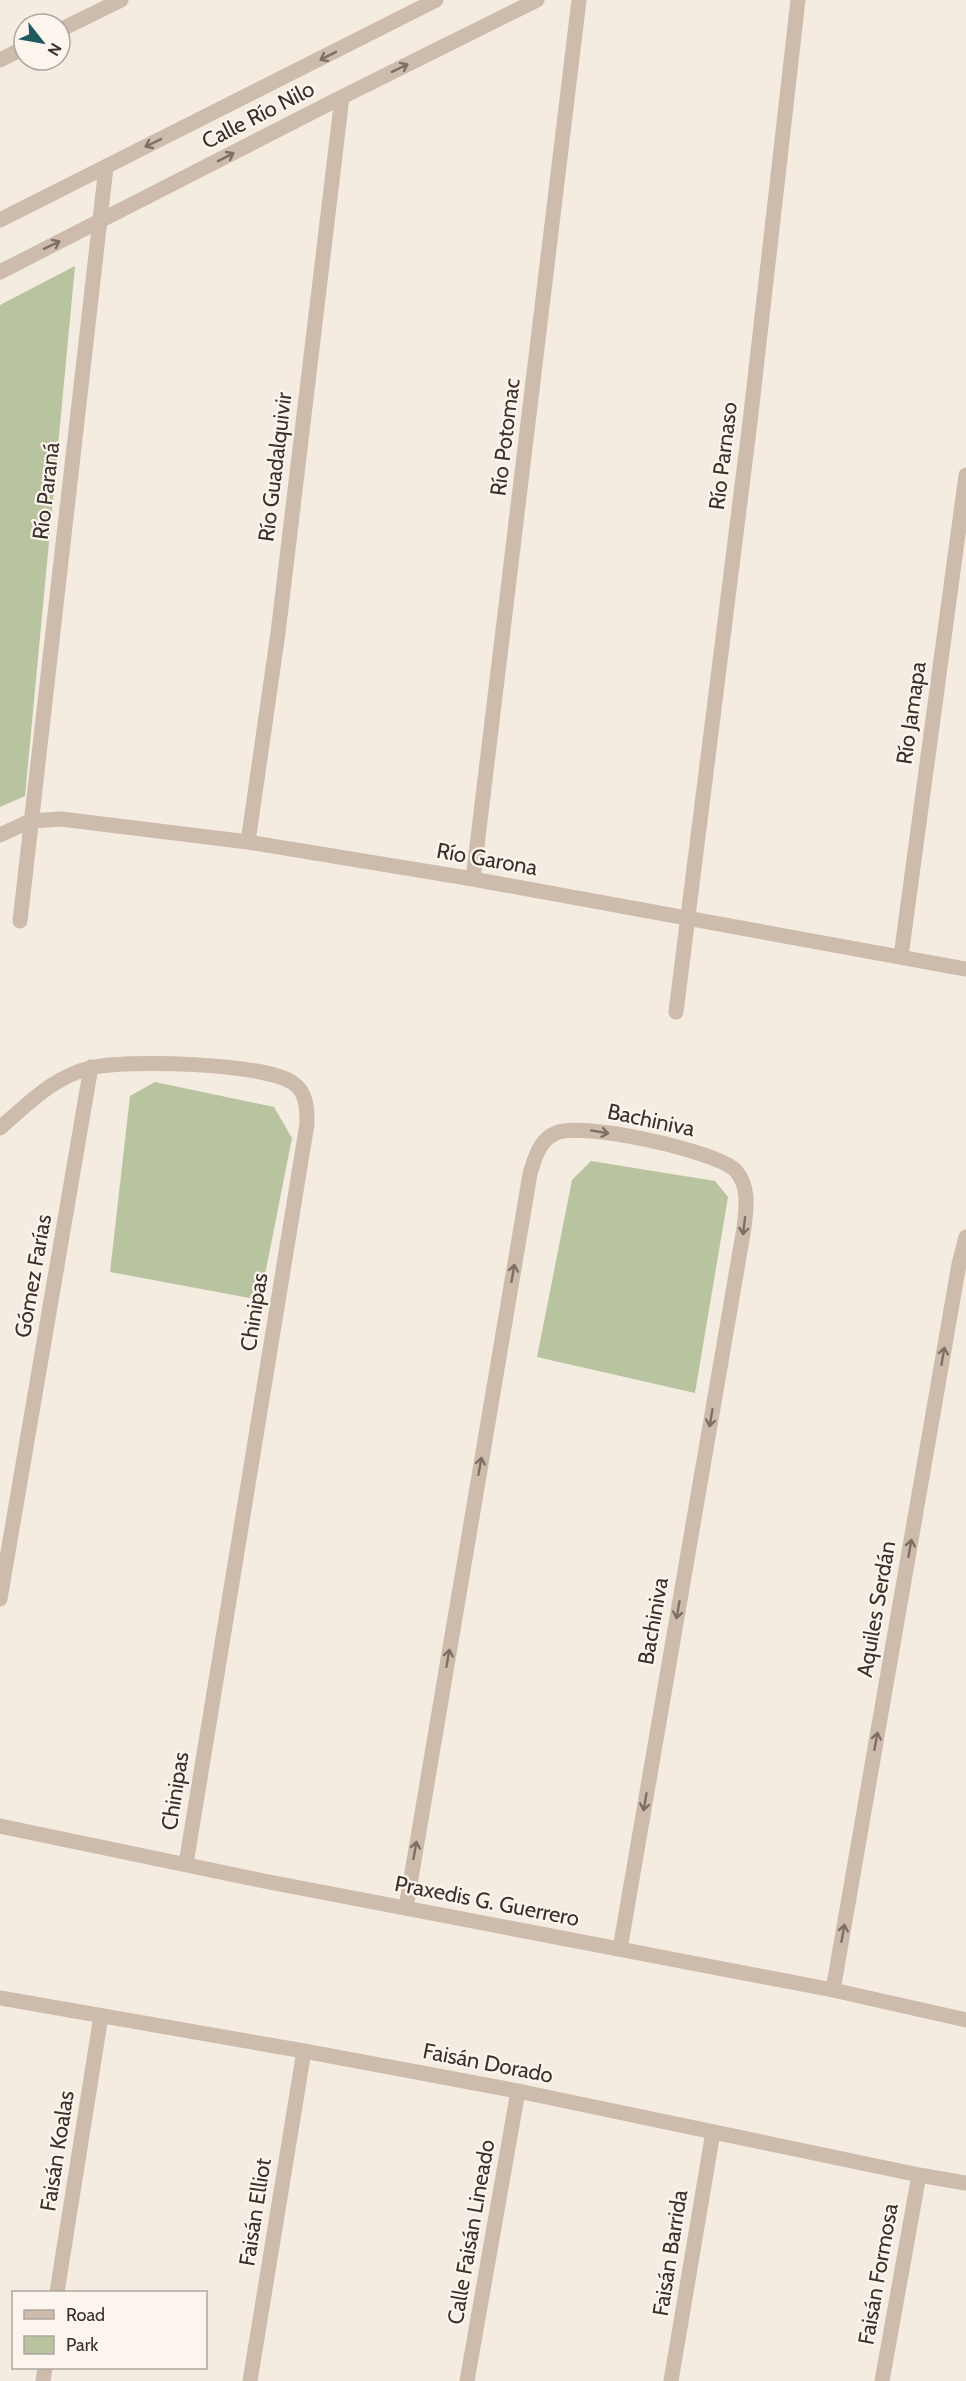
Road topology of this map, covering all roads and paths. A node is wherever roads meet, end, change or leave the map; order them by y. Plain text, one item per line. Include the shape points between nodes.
1 (121, 0) edge
2 (436, 0) edge
3 (537, 0) edge
4 (579, 0) edge
5 (798, 0) edge
6 (72, 24) edge
7 (342, 97) junction
8 (106, 167) junction
9 (0, 220) edge
10 (101, 221) junction
11 (0, 272) edge
12 (966, 475) edge
13 (30, 821) junction
14 (0, 835) edge
15 (248, 842) junction
16 (474, 879) junction
17 (688, 917) junction
18 (20, 921) dead end
19 (901, 956) junction
20 (966, 969) edge
21 (676, 1011) dead end
22 (91, 1067) junction
23 (0, 1128) edge
24 (966, 1237) edge
25 (0, 1599) edge
26 (0, 1826) edge
27 (186, 1864) junction
28 (406, 1908) junction
29 (620, 1949) junction
30 (833, 1990) junction
31 (0, 1998) edge
32 (101, 2016) junction
33 (966, 2020) edge
34 (304, 2050) junction
35 (518, 2091) junction
36 (713, 2132) junction
37 (919, 2175) junction
38 (966, 2182) edge
39 (57, 2291) edge
40 (250, 2381) edge
41 (467, 2381) edge
42 (671, 2381) edge
43 (882, 2381) edge

1 - 6 street
2 -> 8 street, Calle Río Nilo
7 -> 3 street, Calle Río Nilo
4 - 16 street, Río Potomac
5 - 17 street, Río Parnaso
10 -> 7 street, Calle Río Nilo
7 - 15 street, Río Guadalquivir via 278,633
8 - 9 street, Calle Río Nilo
8 - 10 street, Río Paraná
11 -> 10 street, Calle Río Nilo
10 - 13 street, Río Paraná
12 - 19 street, Río Jamapa
13 - 14 street, Río Garona
13 - 15 street, Río Garona via 85,821
13 - 18 street, Río Paraná
15 - 16 street, Río Garona
16 - 17 street, Río Garona
17 - 19 street, Río Garona
17 - 21 street, Río Parnaso
19 - 20 street, Río Garona
22 - 23 street, Chinipas via 60,1079
22 - 25 street, Gómez Farías
22 - 27 street, Chinipas via 143,1062 267,1072 294,1083 307,1107 308,1124
30 -> 24 street, Aquiles Serdán
26 - 27 street, Praxedis G. Guerrero
27 - 28 street, Praxedis G. Guerrero
28 - 29 street, Praxedis G. Guerrero
28 -> 29 street, Bachiniva via 530,1174 544,1140 556,1132 592,1130 714,1157 735,1170 744,1184 746,1206
29 - 30 street, Praxedis G. Guerrero
30 - 33 street, Praxedis G. Guerrero
31 - 32 street, Faisán Dorado
32 - 34 street, Faisán Dorado
32 - 39 street, Faisán Koalas
34 - 35 street, Faisán Dorado
34 - 40 street, Faisán Elliot
35 - 36 street, Faisán Dorado
35 - 41 street, Calle Faisán Lineado
36 - 37 street, Faisán Dorado
36 - 42 street, Faisán Barrida
37 - 38 street, Faisán Dorado
37 - 43 street, Faisán Formosa

